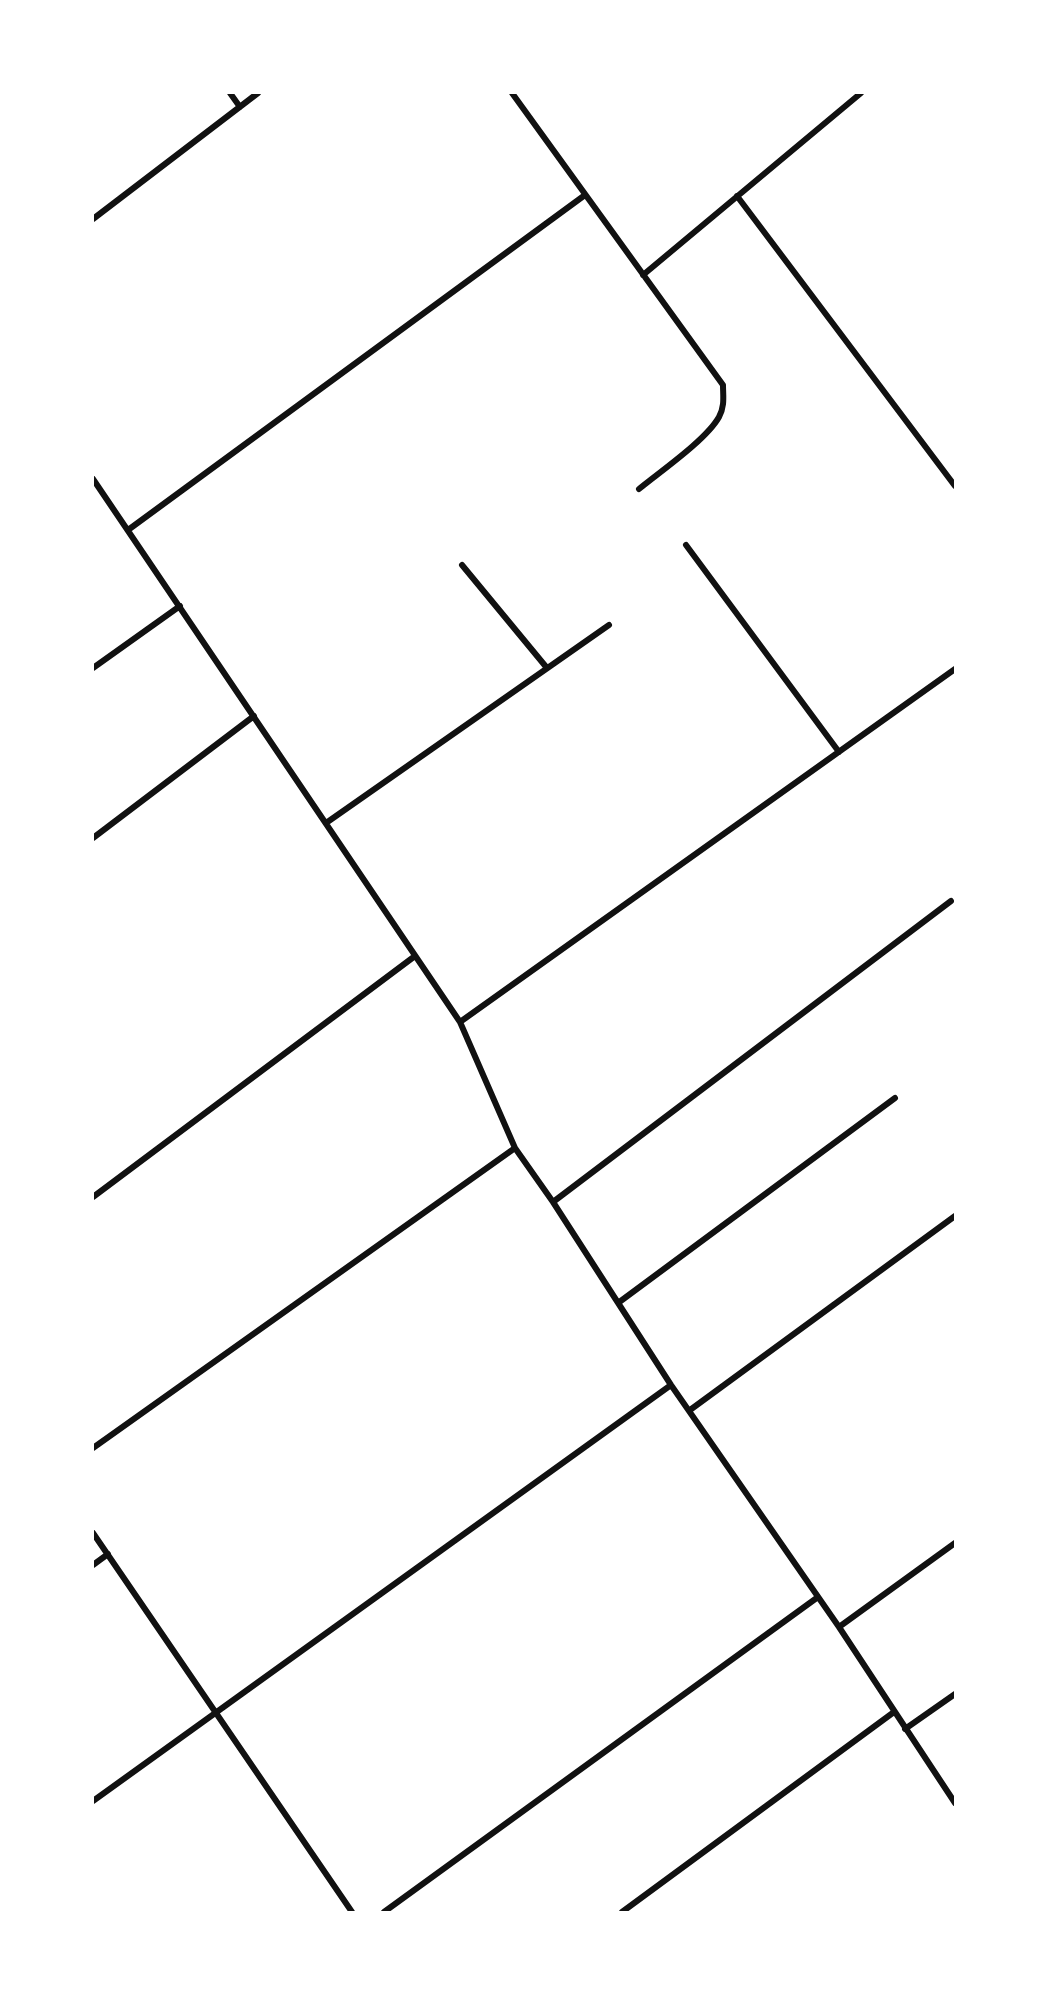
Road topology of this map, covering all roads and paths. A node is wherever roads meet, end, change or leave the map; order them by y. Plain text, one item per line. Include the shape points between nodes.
1 (230, 93) edge
2 (258, 93) edge
3 (512, 93) edge
4 (861, 93) edge
5 (240, 107) junction
6 (585, 195) junction
7 (737, 196) junction
8 (93, 219) edge
9 (643, 276) junction
10 (93, 479) edge
11 (955, 486) edge
12 (639, 489) dead end
13 (128, 530) junction
14 (686, 545) dead end
15 (462, 565) dead end
16 (180, 606) junction
17 (609, 625) dead end
18 (93, 668) edge
19 (547, 668) junction
20 (955, 669) edge
21 (254, 716) junction
22 (839, 752) junction
23 (326, 823) junction
24 (93, 838) edge
25 (951, 901) dead end
26 (415, 956) junction
27 (460, 1022) junction
28 (895, 1098) dead end
29 (515, 1148) junction
30 (93, 1197) edge
31 (553, 1202) junction
32 (955, 1216) edge
33 (618, 1303) junction
34 (671, 1385) junction
35 (690, 1410) junction
36 (93, 1448) edge
37 (93, 1533) edge
38 (955, 1543) edge
39 (108, 1554) junction
40 (93, 1565) edge
41 (818, 1598) junction
42 (839, 1627) junction
43 (955, 1694) edge
44 (217, 1712) junction
45 (894, 1712) junction
46 (905, 1729) junction
47 (93, 1801) edge
48 (955, 1803) edge
49 (352, 1912) edge
50 (384, 1912) edge
51 (622, 1912) edge

1 - 5 street
2 - 5 street
3 - 6 street
4 - 7 street
5 - 8 street
6 - 9 street
6 - 13 street
7 - 9 street
7 - 11 street
9 - 12 street via 723,385 724,403 719,417 700,438
10 - 13 street
13 - 16 street
14 - 22 street
15 - 19 street
16 - 18 street
16 - 21 street
17 - 19 street
19 - 23 street
20 - 22 street
21 - 23 street
21 - 24 street
22 - 27 street
23 - 26 street
25 - 31 street
26 - 27 street
26 - 30 street
27 - 29 street
28 - 33 street
29 - 31 street
29 - 36 street
31 - 33 street
32 - 35 street
33 - 34 street
34 - 35 street
34 - 44 street
35 - 41 street
37 - 39 street
38 - 42 street
39 - 40 street
39 - 44 street
41 - 42 street
41 - 50 street
42 - 45 street
43 - 46 street
44 - 47 street
44 - 49 street
45 - 46 street
45 - 51 street
46 - 48 street

